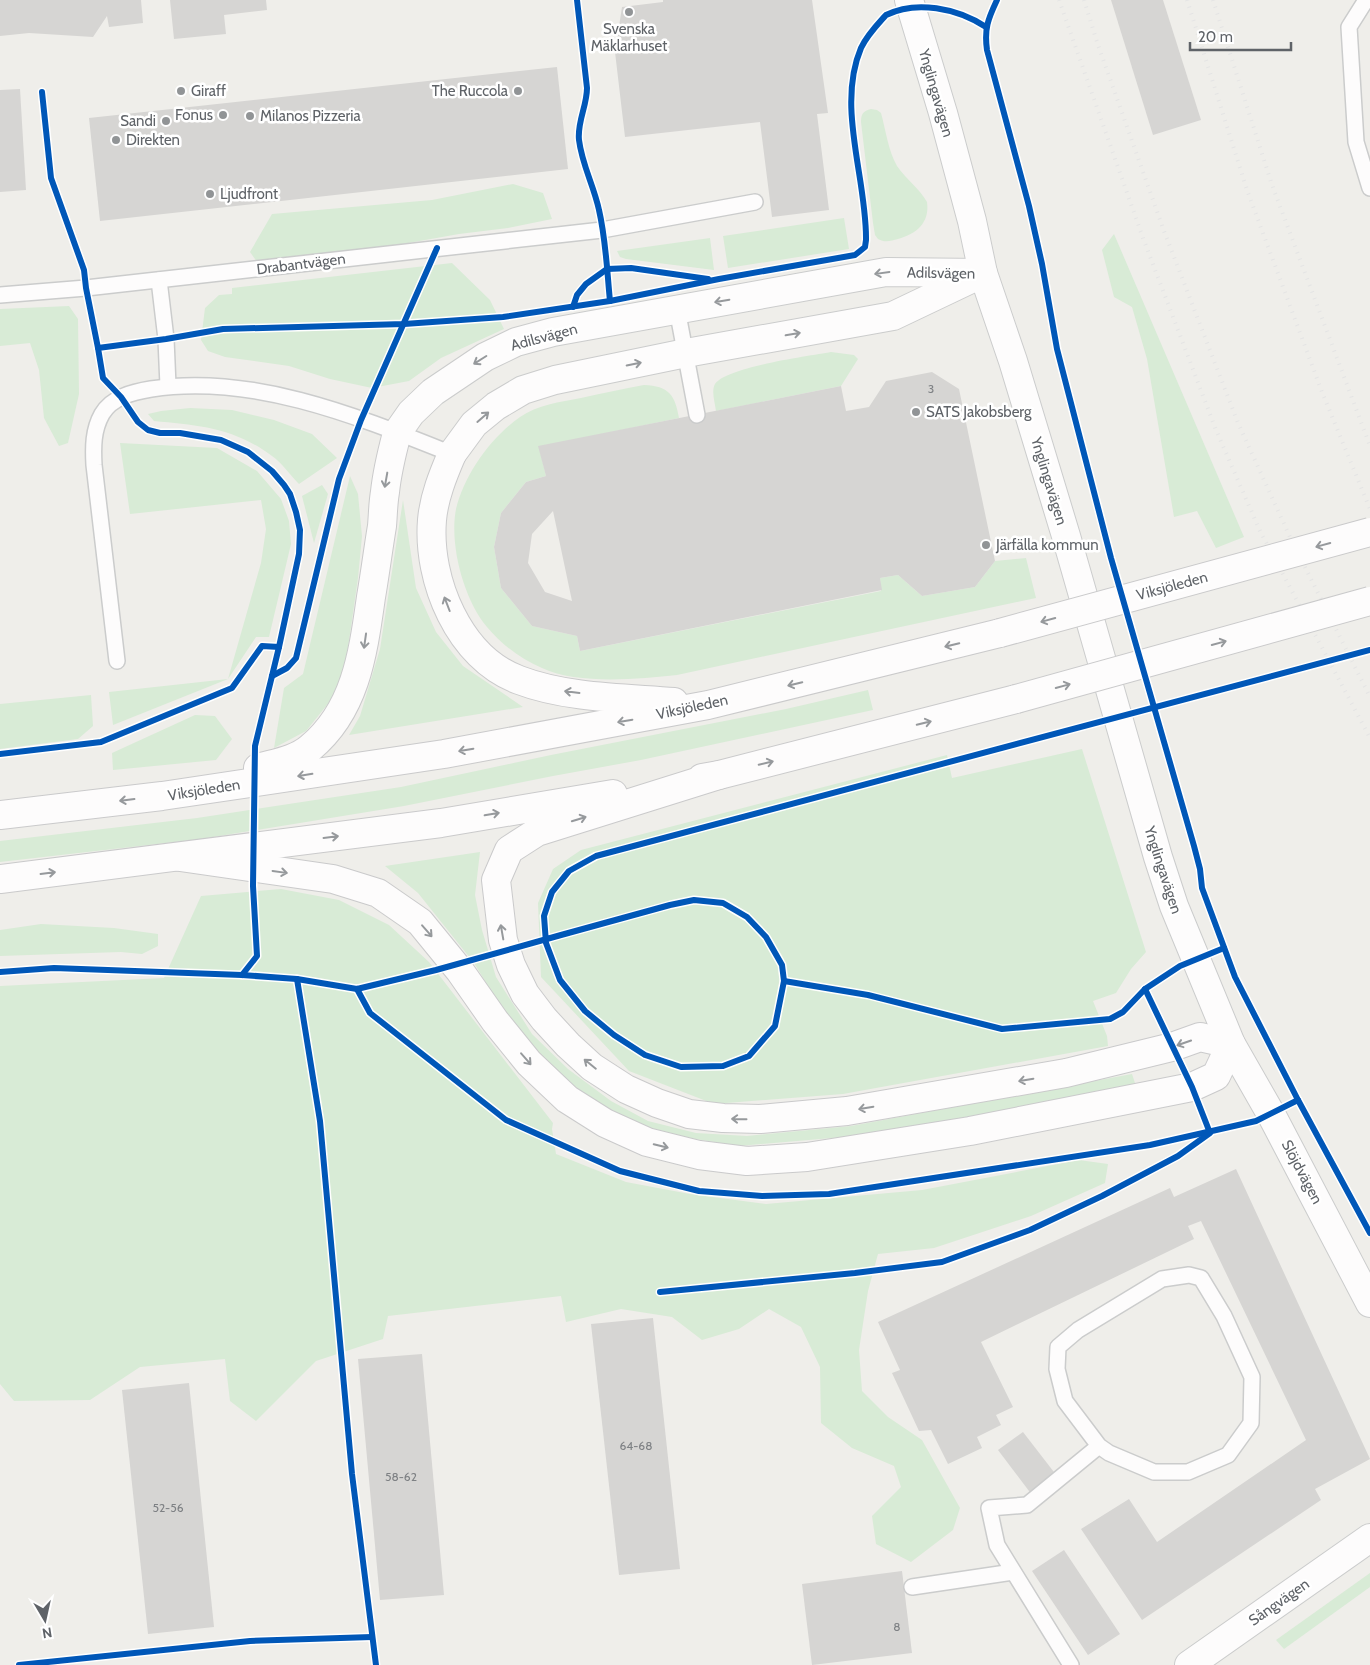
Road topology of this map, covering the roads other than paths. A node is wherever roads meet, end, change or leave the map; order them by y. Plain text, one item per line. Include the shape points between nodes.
1 (909, 0) edge
2 (1366, 0) edge
3 (1370, 188) edge
4 (755, 202) dead end
5 (983, 273) junction
6 (159, 280) junction
7 (0, 295) edge
8 (678, 309) junction
9 (686, 353) junction
10 (168, 386) junction
11 (697, 415) dead end
12 (397, 433) junction
13 (452, 454) junction
14 (1370, 532) edge
15 (1370, 601) edge
16 (117, 661) dead end
17 (708, 705) junction
18 (719, 776) junction
19 (162, 796) junction
20 (0, 815) edge
21 (180, 857) junction
22 (0, 879) edge
23 (1231, 1044) junction
24 (1370, 1302) edge
25 (1099, 1446) junction
26 (1370, 1538) edge
27 (1013, 1572) junction
28 (912, 1587) dead end
29 (1070, 1665) edge
30 (1189, 1665) edge

1 - 5 main road, Ynglingavägen via 972,220
2 - 3 lane via 1349,27 1356,142
4 - 6 lane, Drabantvägen via 602,230
5 -> 8 main road, Adilsvägen via 886,272
9 -> 5 main road, Adilsvägen via 893,316
5 - 23 main road, Ynglingavägen via 1066,536 1158,857 1181,924
6 - 7 lane, Drabantvägen
6 - 10 lane
8 - 9 lane
8 -> 12 main road, Adilsvägen via 516,342 485,356 433,392 411,413
9 - 11 lane
13 -> 9 main road, Adilsvägen via 474,424 523,390 555,380
10 - 12 lane via 209,385 255,391 297,400
10 - 16 lane via 121,397 110,404 99,421 93,444
12 - 13 lane
12 -> 19 main road, Adilsvägen via 390,457 363,653 341,713 309,749 291,759
17 -> 13 main road, Adilsvägen via 551,690 518,680 496,668 477,651 460,631 447,607 432,548 432,519 438,488
14 -> 17 main road, Viksjöleden, bridge via 1000,633
18 -> 15 main road, bridge via 1016,699
17 -> 19 main road, Viksjöleden via 444,754
21 -> 18 main road via 441,823
23 -> 18 main road via 1200,1037 1066,1073 847,1111 760,1119 689,1114 626,1089 592,1067 568,1045 525,994 503,940 496,880 509,850 537,832
19 -> 20 main road, Viksjöleden
22 -> 21 main road
21 -> 23 main road via 333,879 378,893 420,922 529,1063 567,1099 605,1123 647,1142 699,1155 747,1161 807,1157 970,1131 1192,1087 1216,1076
23 - 24 main road, Slöjdvägen
25 - 25 lane via 1154,1472 1188,1472 1228,1455 1251,1424 1252,1377 1224,1316 1201,1278 1189,1275 1162,1280 1078,1330 1058,1347 1057,1369 1065,1401
25 - 27 lane via 1028,1505 989,1508 997,1545
26 - 30 main road, Sångvägen
27 - 28 lane
27 - 29 lane

